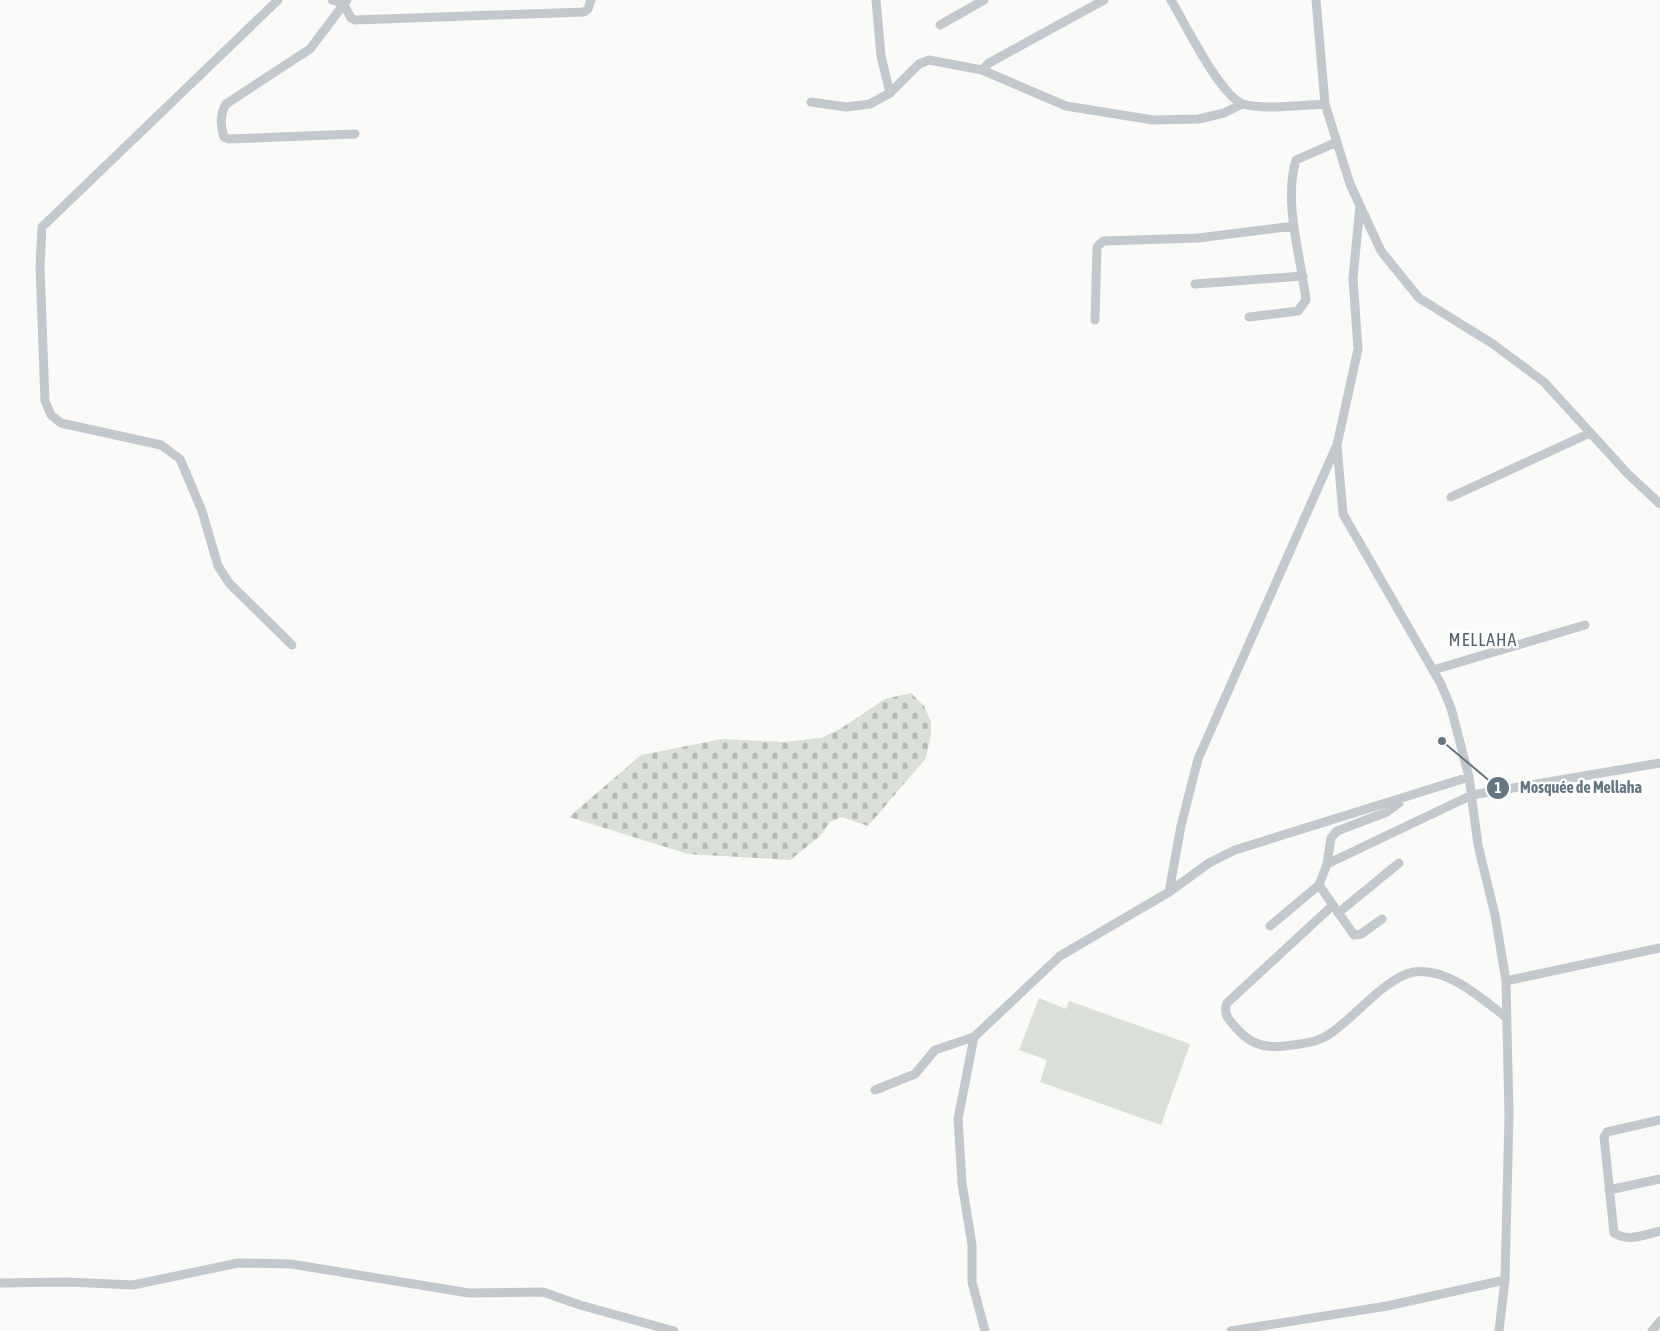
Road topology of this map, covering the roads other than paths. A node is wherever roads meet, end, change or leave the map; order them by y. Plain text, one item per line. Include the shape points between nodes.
1 (278, 0) edge
2 (332, 0) edge
3 (591, 0) edge
4 (876, 0) edge
5 (984, 0) edge
6 (1104, 0) edge
7 (1171, 0) edge
8 (1316, 0) edge
9 (345, 2) edge
10 (940, 25) dead end
11 (982, 70) junction
12 (890, 93) junction
13 (811, 102) dead end
14 (1242, 104) junction
15 (1325, 104) junction
16 (355, 134) dead end
17 (1337, 142) junction
18 (1360, 205) junction
19 (1294, 226) junction
20 (1303, 276) junction
21 (1195, 284) dead end
22 (1250, 317) dead end
23 (1095, 320) dead end
24 (1590, 433) junction
25 (1337, 445) junction
26 (1451, 497) dead end
27 (1660, 504) edge
28 (1585, 625) dead end
29 (292, 645) dead end
30 (1434, 670) junction
31 (1660, 763) edge
32 (1469, 778) junction
33 (1472, 795) junction
34 (1402, 799) junction
35 (1400, 863) dead end
36 (1327, 864) junction
37 (1319, 885) junction
38 (1169, 892) junction
39 (1335, 910) junction
40 (1382, 919) dead end
41 (1270, 926) dead end
42 (1660, 948) edge
43 (1506, 981) junction
44 (1507, 1018) junction
45 (974, 1038) junction
46 (875, 1090) dead end
47 (1660, 1120) edge
48 (1660, 1179) edge
49 (1609, 1190) junction
50 (1660, 1231) edge
51 (1505, 1280) junction
52 (0, 1283) edge
53 (1660, 1321) edge
54 (674, 1331) edge
55 (985, 1331) edge
56 (1231, 1331) edge
57 (1499, 1331) edge
58 (1652, 1331) edge

1 - 29 street via 42,228 40,267 45,401 50,415 61,423 161,445 180,459 202,511 218,566 229,583
2 - 9 street
3 - 9 street via 584,12 354,20
4 - 12 street via 881,56
5 - 10 street
6 - 11 street via 989,63
7 - 14 street via 1215,76
8 - 15 street
9 - 16 street via 310,49 226,104 222,112 222,130 229,138
11 - 12 street via 929,60 919,64
11 - 14 street via 1066,106 1153,120 1199,119 1224,113
12 - 13 street via 870,104 846,108
14 - 15 street
15 - 17 street
17 - 18 street
17 - 19 street via 1296,160 1292,172
18 - 24 street via 1381,251 1419,298 1493,344 1544,382
18 - 25 street via 1353,278 1358,349
19 - 20 street
19 - 23 street via 1198,238 1103,241 1097,247
20 - 21 street
20 - 22 street via 1306,300 1298,311
24 - 26 street
24 - 27 street
25 - 30 street via 1343,514
25 - 38 street via 1198,759
28 - 30 street
30 - 32 street via 1451,708
31 - 33 street
32 - 33 street
32 - 34 street
33 - 36 street
33 - 43 street via 1478,845 1495,915
34 - 36 street via 1387,812 1337,831 1330,838
34 - 38 street via 1235,850 1209,863
35 - 39 street
36 - 37 street
37 - 39 street
37 - 41 street
38 - 45 street via 1060,956
39 - 40 street via 1354,935 1362,934
39 - 44 street via 1227,1003 1224,1009 1226,1016 1248,1040 1259,1046 1276,1047 1318,1040 1386,986 1413,972 1451,979
42 - 43 street
43 - 44 street
44 - 51 street via 1509,1116
45 - 46 street via 935,1050 915,1074
45 - 55 street via 958,1119 962,1183 972,1245 972,1282
47 - 49 street via 1607,1132 1604,1137
48 - 49 street
49 - 50 street via 1614,1233 1634,1238
51 - 56 street via 1387,1306
51 - 57 street
52 - 54 street via 133,1285 238,1262 291,1264 469,1293 543,1292
53 - 58 street

